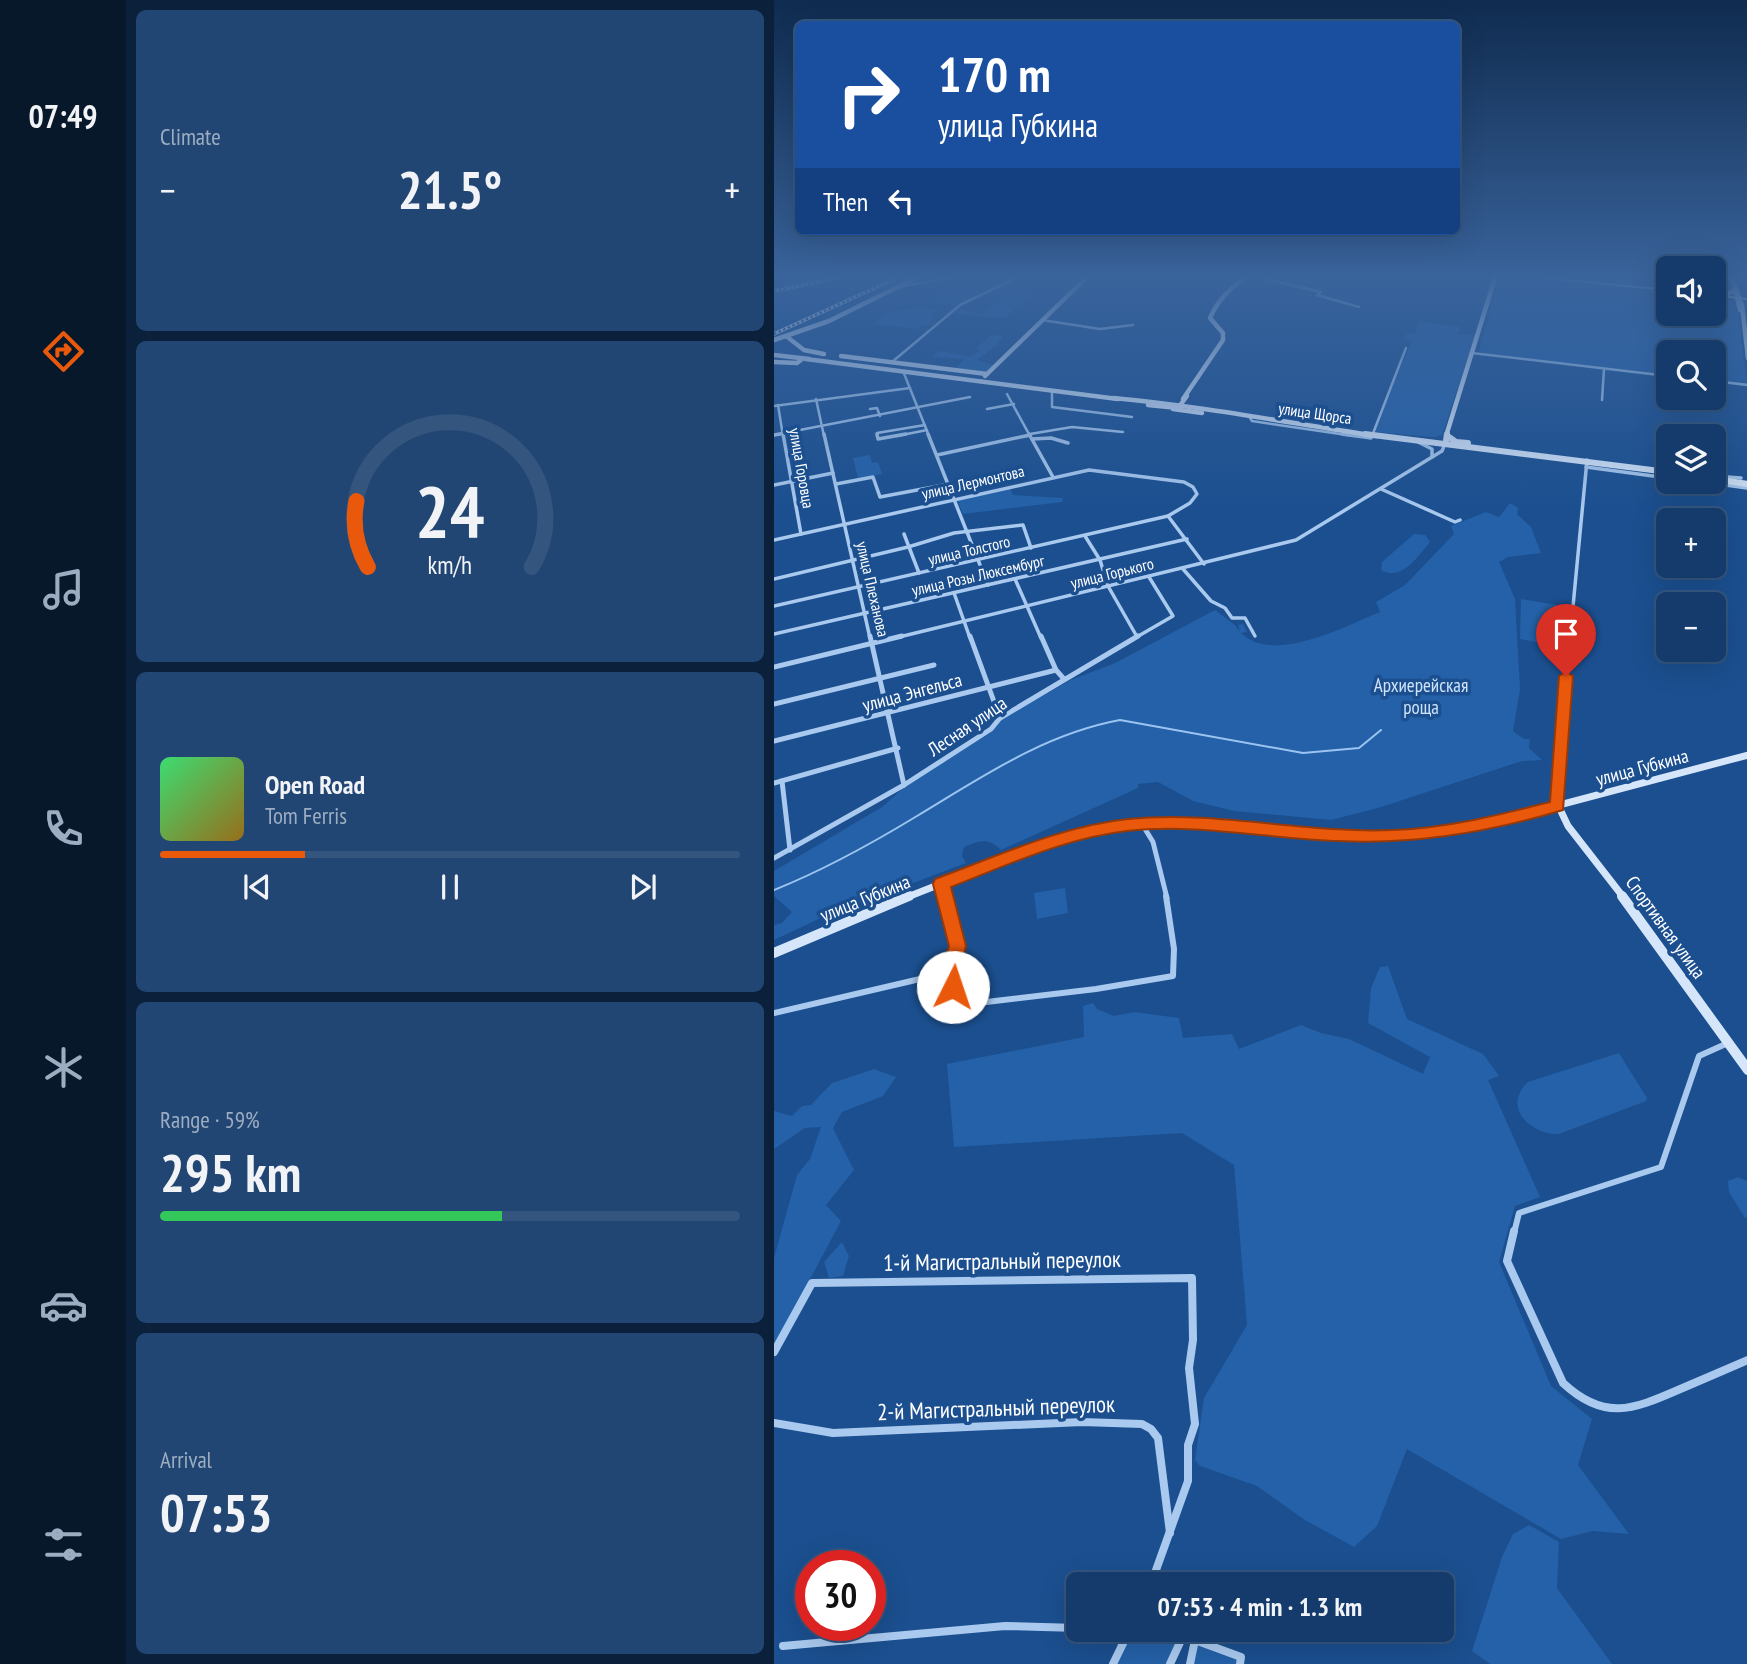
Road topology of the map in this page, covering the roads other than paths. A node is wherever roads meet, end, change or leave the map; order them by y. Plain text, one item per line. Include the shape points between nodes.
1 (781, 356) edge
2 (849, 356) edge
3 (900, 356) edge
4 (1007, 356) edge
5 (1213, 356) edge
6 (1403, 356) edge
7 (1471, 356) edge
8 (1494, 356) edge
9 (792, 357) joint
10 (805, 358) junction
11 (820, 360) junction
12 (774, 362) edge
13 (892, 362) junction
14 (857, 365) junction
15 (874, 367) junction
16 (1604, 369) junction
17 (903, 371) junction
18 (915, 372) junction
19 (1656, 375) edge
20 (906, 377) junction
21 (984, 379) junction
22 (1726, 382) edge
23 (1748, 385) edge
24 (910, 388) junction
25 (1042, 389) junction
26 (1052, 390) junction
27 (1007, 394) dead end
28 (970, 397) dead end
29 (1113, 398) junction
30 (816, 399) junction
31 (1126, 400) junction
32 (1602, 400) dead end
33 (1014, 404) junction
34 (776, 406) edge
35 (1180, 406) junction
36 (870, 409) dead end
37 (918, 409) junction
38 (987, 409) dead end
39 (1169, 409) junction
40 (859, 412) dead end
41 (1233, 415) junction
42 (880, 416) junction
43 (1249, 416) junction
44 (1132, 418) dead end
45 (862, 419) junction
46 (822, 426) junction
47 (1322, 426) junction
48 (926, 427) junction
49 (1123, 432) dead end
50 (784, 433) junction
51 (1372, 433) junction
52 (774, 435) edge
53 (1360, 435) junction
54 (1031, 436) junction
55 (1393, 436) junction
56 (1424, 438) junction
57 (1415, 441) junction
58 (1446, 442) junction
59 (1068, 443) dead end
60 (937, 454) junction
61 (1549, 455) junction
62 (1434, 456) junction
63 (1586, 461) junction
64 (1656, 469) edge
65 (1656, 470) edge
66 (833, 473) junction
67 (1656, 476) edge
68 (1053, 477) junction
69 (1726, 478) edge
70 (792, 481) junction
71 (1179, 481) joint
72 (1726, 482) edge
73 (1746, 482) edge
74 (836, 484) junction
75 (948, 484) junction
76 (774, 485) edge
77 (1381, 489) junction
78 (955, 499) junction
79 (1168, 516) junction
80 (1460, 520) dead end
81 (845, 525) junction
82 (967, 531) junction
83 (801, 534) junction
84 (904, 534) dead end
85 (1085, 536) junction
86 (1187, 539) junction
87 (774, 540) edge
88 (908, 547) junction
89 (1031, 548) junction
90 (854, 559) junction
91 (978, 560) junction
92 (1100, 560) junction
93 (1204, 564) junction
94 (1183, 569) junction
95 (919, 573) junction
96 (1149, 577) junction
97 (774, 579) edge
98 (1015, 579) junction
99 (988, 585) junction
100 (1108, 586) junction
101 (860, 587) junction
102 (954, 593) junction
103 (774, 606) edge
104 (1028, 607) junction
105 (866, 613) junction
106 (965, 622) junction
107 (774, 634) edge
108 (1136, 635) junction
109 (1255, 636) dead end
110 (873, 644) junction
111 (934, 665) dead end
112 (774, 667) edge
113 (1056, 670) junction
114 (881, 678) junction
115 (1064, 679) junction
116 (989, 686) junction
117 (774, 704) edge
118 (889, 713) junction
119 (1000, 718) junction
120 (774, 741) edge
121 (898, 748) junction
122 (1748, 755) edge
123 (782, 781) junction
124 (774, 783) edge
125 (904, 785) junction
126 (1558, 806) junction
127 (1142, 824) junction
128 (790, 850) junction
129 (774, 858) edge
130 (941, 884) junction
131 (774, 953) edge
132 (950, 972) junction
133 (774, 1013) edge
134 (1728, 1043) junction
135 (1748, 1070) edge
136 (774, 1352) edge
137 (1748, 1360) edge
138 (1636, 1408) joint
139 (774, 1423) edge
140 (1170, 1535) junction
141 (1156, 1572) edge
142 (1066, 1628) edge
143 (1180, 1642) edge
144 (1195, 1642) edge
145 (1200, 1642) edge
146 (1123, 1643) edge
147 (783, 1646) dead end
148 (1113, 1664) edge
149 (1170, 1664) edge
150 (1190, 1664) edge
151 (1240, 1664) edge

1 - 9 main road
2 - 13 main road
3 - 13 street
4 - 21 main road
5 - 35 main road
6 - 51 street
7 - 58 main road
8 - 16 street
9 - 10 main road
10 - 11 main road
10 - 12 main road via 797,363
10 - 14 main road
11 - 14 street
11 - 15 main road
13 - 21 main road
14 - 15 main road
15 - 17 main road
16 - 19 street
16 - 32 street
17 - 18 main road
17 - 20 street
18 - 20 street
18 - 21 main road
20 - 24 street
21 - 25 main road
21 - 25 main road, улица Щорса
22 - 23 street
24 - 30 street
24 - 37 street
25 - 26 main road, улица Щорса
26 - 29 main road, улица Щорса
26 - 44 street via 1052,407
27 - 33 street
28 - 37 street
29 - 31 main road, улица Щорса
29 - 35 main road
30 - 34 street
30 - 46 street, улица Плеханова
31 - 35 street, улица Щорса
31 - 39 main road, улица Щорса
33 - 38 street
33 - 54 street
34 - 50 street, улица Горовца
35 - 39 main road, улица Щорса
35 - 41 street, улица Щорса
35 - 41 main road, улица Щорса
36 - 42 street via 877,408
37 - 42 street
37 - 48 street
39 - 41 main road
40 - 45 street
41 - 43 main road, улица Щорса
42 - 45 street
43 - 47 main road, улица Щорса
43 - 53 street via 1252,421
45 - 46 street
46 - 50 street
46 - 66 street, улица Плеханова
47 - 51 main road
47 - 53 main road, улица Щорса
48 - 48 street via 878,439 877,433
48 - 60 street
49 - 54 street via 1072,428
50 - 52 street
50 - 70 street, улица Горовца
51 - 53 main road, улица Щорса
51 - 55 street, улица Щорса
51 - 56 main road
51 - 57 main road
54 - 59 street
54 - 60 street
54 - 68 street
55 - 56 street, улица Щорса
55 - 58 street, улица Щорса
56 - 58 main road
57 - 58 main road
57 - 62 street via 1432,449
58 - 61 street, улица Щорса
58 - 61 main road
58 - 62 street, улица Горького
58 - 63 main road
60 - 75 street
61 - 63 main road, улица Щорса
62 - 77 street, улица Горького
63 - 64 main road, улица Щорса
63 - 65 main road, улица Щорса
63 - 67 street, улица Щорса
63 - 126 street
66 - 70 street
66 - 74 street, улица Плеханова
68 - 71 street, улица Лермонтова via 1100,470
68 - 78 street, улица Лермонтова
69 - 73 main road
70 - 76 street
70 - 83 street, улица Горовца
71 - 79 street via 1193,487 1196,498
72 - 73 street
74 - 75 street via 873,477 880,497
74 - 81 street, улица Плеханова
75 - 78 street
77 - 80 street via 1455,522
77 - 93 street, улица Горького via 1303,537
78 - 81 street, улица Лермонтова
78 - 82 street
79 - 85 street, улица Толстого
79 - 86 street
81 - 83 street, улица Лермонтова
81 - 90 street, улица Плеханова
82 - 88 street
82 - 89 street via 1023,525
82 - 91 street
83 - 87 street, улица Лермонтова
84 - 88 street
85 - 89 street, улица Толстого
85 - 92 street
86 - 92 street, улица Розы Люксембург
86 - 93 street
88 - 90 street
88 - 95 street
89 - 91 street, улица Толстого
90 - 97 street
90 - 101 street, улица Плеханова
91 - 95 street, улица Толстого
91 - 99 street
92 - 98 street, улица Розы Люксембург
92 - 100 street
93 - 94 street, улица Горького
94 - 96 street, улица Горького
94 - 109 street via 1232,618 1245,618
95 - 101 street, улица Толстого
96 - 100 street, улица Горького
96 - 108 street, Лесная улица via 1173,616
98 - 99 street, улица Розы Люксембург
98 - 104 street
99 - 102 street, улица Розы Люксембург
100 - 104 street, улица Горького
100 - 108 street
101 - 103 street, улица Толстого
101 - 105 street, улица Плеханова
102 - 105 street, улица Розы Люксембург
102 - 106 street
104 - 106 street, улица Горького
104 - 113 street
105 - 107 street, улица Розы Люксембург
105 - 110 street, улица Плеханова
106 - 110 street, улица Горького
106 - 116 street
108 - 115 street, Лесная улица
110 - 112 street, улица Горького
110 - 114 street, улица Плеханова
111 - 114 street
113 - 115 street
113 - 116 street, улица Энгельса
114 - 117 street
114 - 118 street, улица Плеханова
115 - 119 street, Лесная улица
116 - 118 street, улица Энгельса
116 - 119 street
118 - 120 street, улица Энгельса
118 - 121 street, улица Плеханова
119 - 125 street, Лесная улица via 991,729
121 - 123 street
121 - 125 street, улица Плеханова
122 - 126 main road, улица Губкина
123 - 124 street
123 - 128 street
125 - 128 street, Лесная улица
126 - 127 main road, улица Губкина via 1462,830 1393,836 1187,822
126 - 134 main road, Спортивная улица via 1568,826
127 - 130 main road, улица Губкина via 1066,836
127 - 132 street via 1159,862 1173,976 961,1005
128 - 129 street, Лесная улица
130 - 131 main road, улица Губкина
130 - 132 street via 957,946
132 - 133 street
134 - 135 main road, Спортивная улица
134 - 138 street via 1699,1056 1661,1167 1519,1213 1507,1261 1563,1383 1588,1401 1613,1409
136 - 140 street, 1-й Магистральный переулок via 812,1283 1192,1278 1189,1368 1195,1424 1188,1445 1187,1486
137 - 138 street
139 - 140 street, 2-й Магистральный переулок via 833,1433 1082,1422 1142,1424 1158,1438
140 - 141 street
142 - 147 street via 1005,1626
143 - 149 street
144 - 150 street
145 - 151 street via 1241,1657
146 - 148 street

